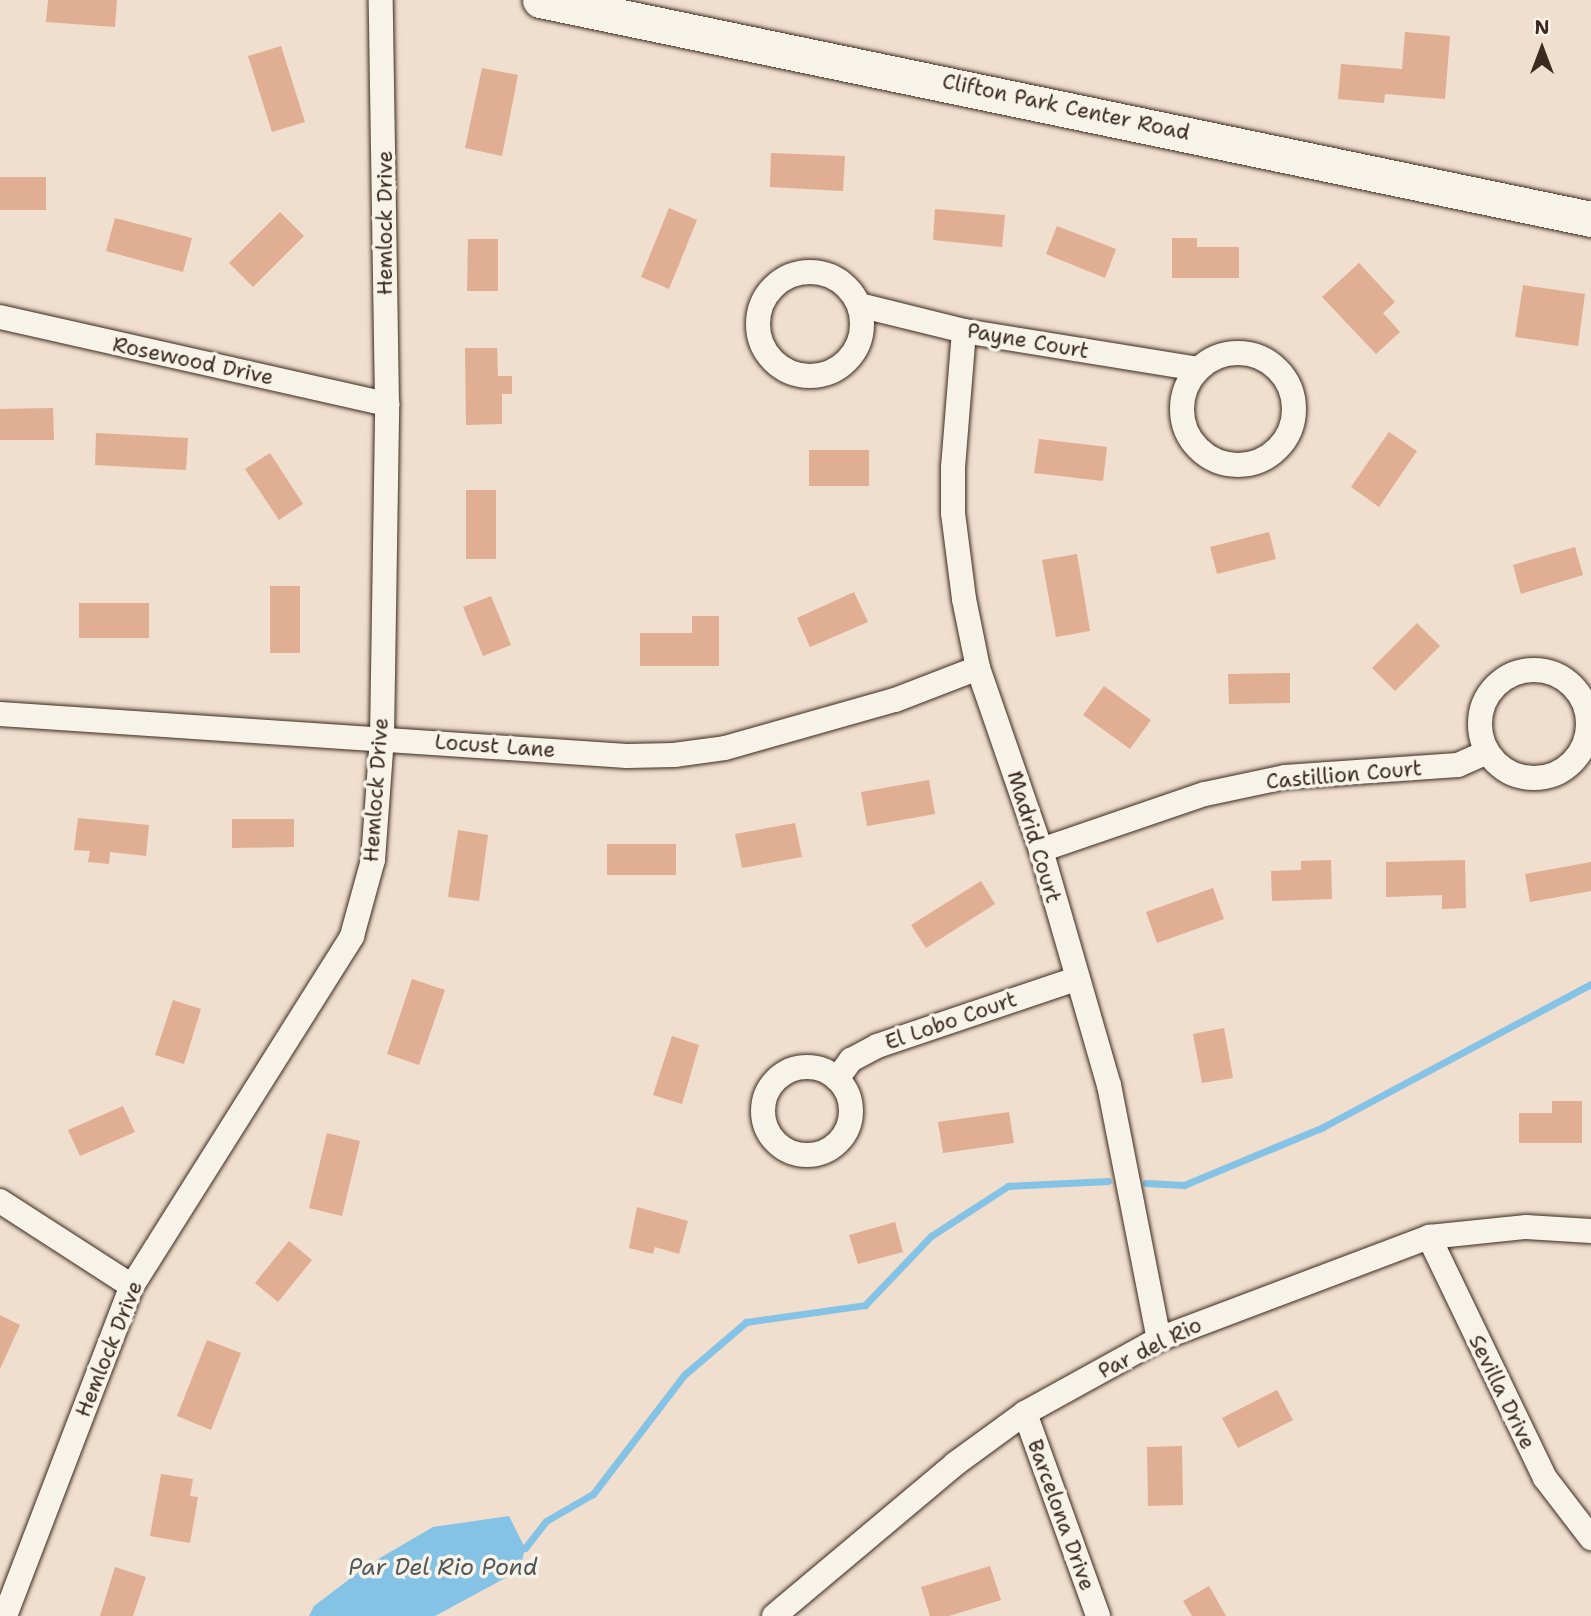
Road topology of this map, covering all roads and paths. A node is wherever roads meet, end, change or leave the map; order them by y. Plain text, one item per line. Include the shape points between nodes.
1 (381, 0) edge
2 (540, 0) edge
3 (1591, 219) edge
4 (859, 305) junction
5 (0, 317) edge
6 (964, 331) junction
7 (1198, 369) junction
8 (387, 404) junction
9 (978, 668) junction
10 (0, 714) edge
11 (382, 738) junction
12 (1487, 752) junction
13 (1041, 850) junction
14 (1076, 979) junction
15 (837, 1079) dead end
16 (0, 1201) edge
17 (1591, 1231) edge
18 (1429, 1237) junction
19 (132, 1286) junction
20 (1159, 1339) junction
21 (1025, 1413) junction
22 (1591, 1538) edge
23 (5, 1616) edge
24 (774, 1616) edge
25 (1098, 1616) edge

1 - 8 street, Hemlock Drive
2 - 3 street, Clifton Park Center Road
4 - 4 street via 832,277 806,272 792,275 763,302 761,341 776,364 788,371 815,376 828,373 858,345 862,332
4 - 6 street, Payne Court
5 - 8 street, Rosewood Drive
6 - 7 street, Payne Court
6 - 9 street, Madrid Court via 953,513
7 - 7 street via 1182,406 1187,433 1204,454 1243,465 1279,448 1294,411 1282,373 1247,353 1221,356
8 - 11 street, Hemlock Drive
9 - 11 street, Locust Lane via 895,700 725,748 674,755 626,756
9 - 13 street, Madrid Court
10 - 11 street, Locust Lane
11 - 19 street, Hemlock Drive via 373,860 352,936
12 - 12 street via 1481,713 1502,680 1541,671 1565,681 1582,701 1586,737 1565,768 1541,778 1516,776
12 - 13 street, Castillion Court via 1458,765 1285,777 1205,794
13 - 14 street, Madrid Court
14 - 15 street, El Lobo Court via 877,1046 851,1060
14 - 20 street, Madrid Court via 1109,1085
16 - 19 street
17 - 18 street, Par del Rio via 1526,1227
18 - 20 street, Par del Rio
18 - 22 street, Sevilla Drive via 1545,1478
19 - 23 street, Hemlock Drive
20 - 21 street, Par del Rio
21 - 24 street, Par del Rio via 954,1464
21 - 25 street, Barcelona Drive

